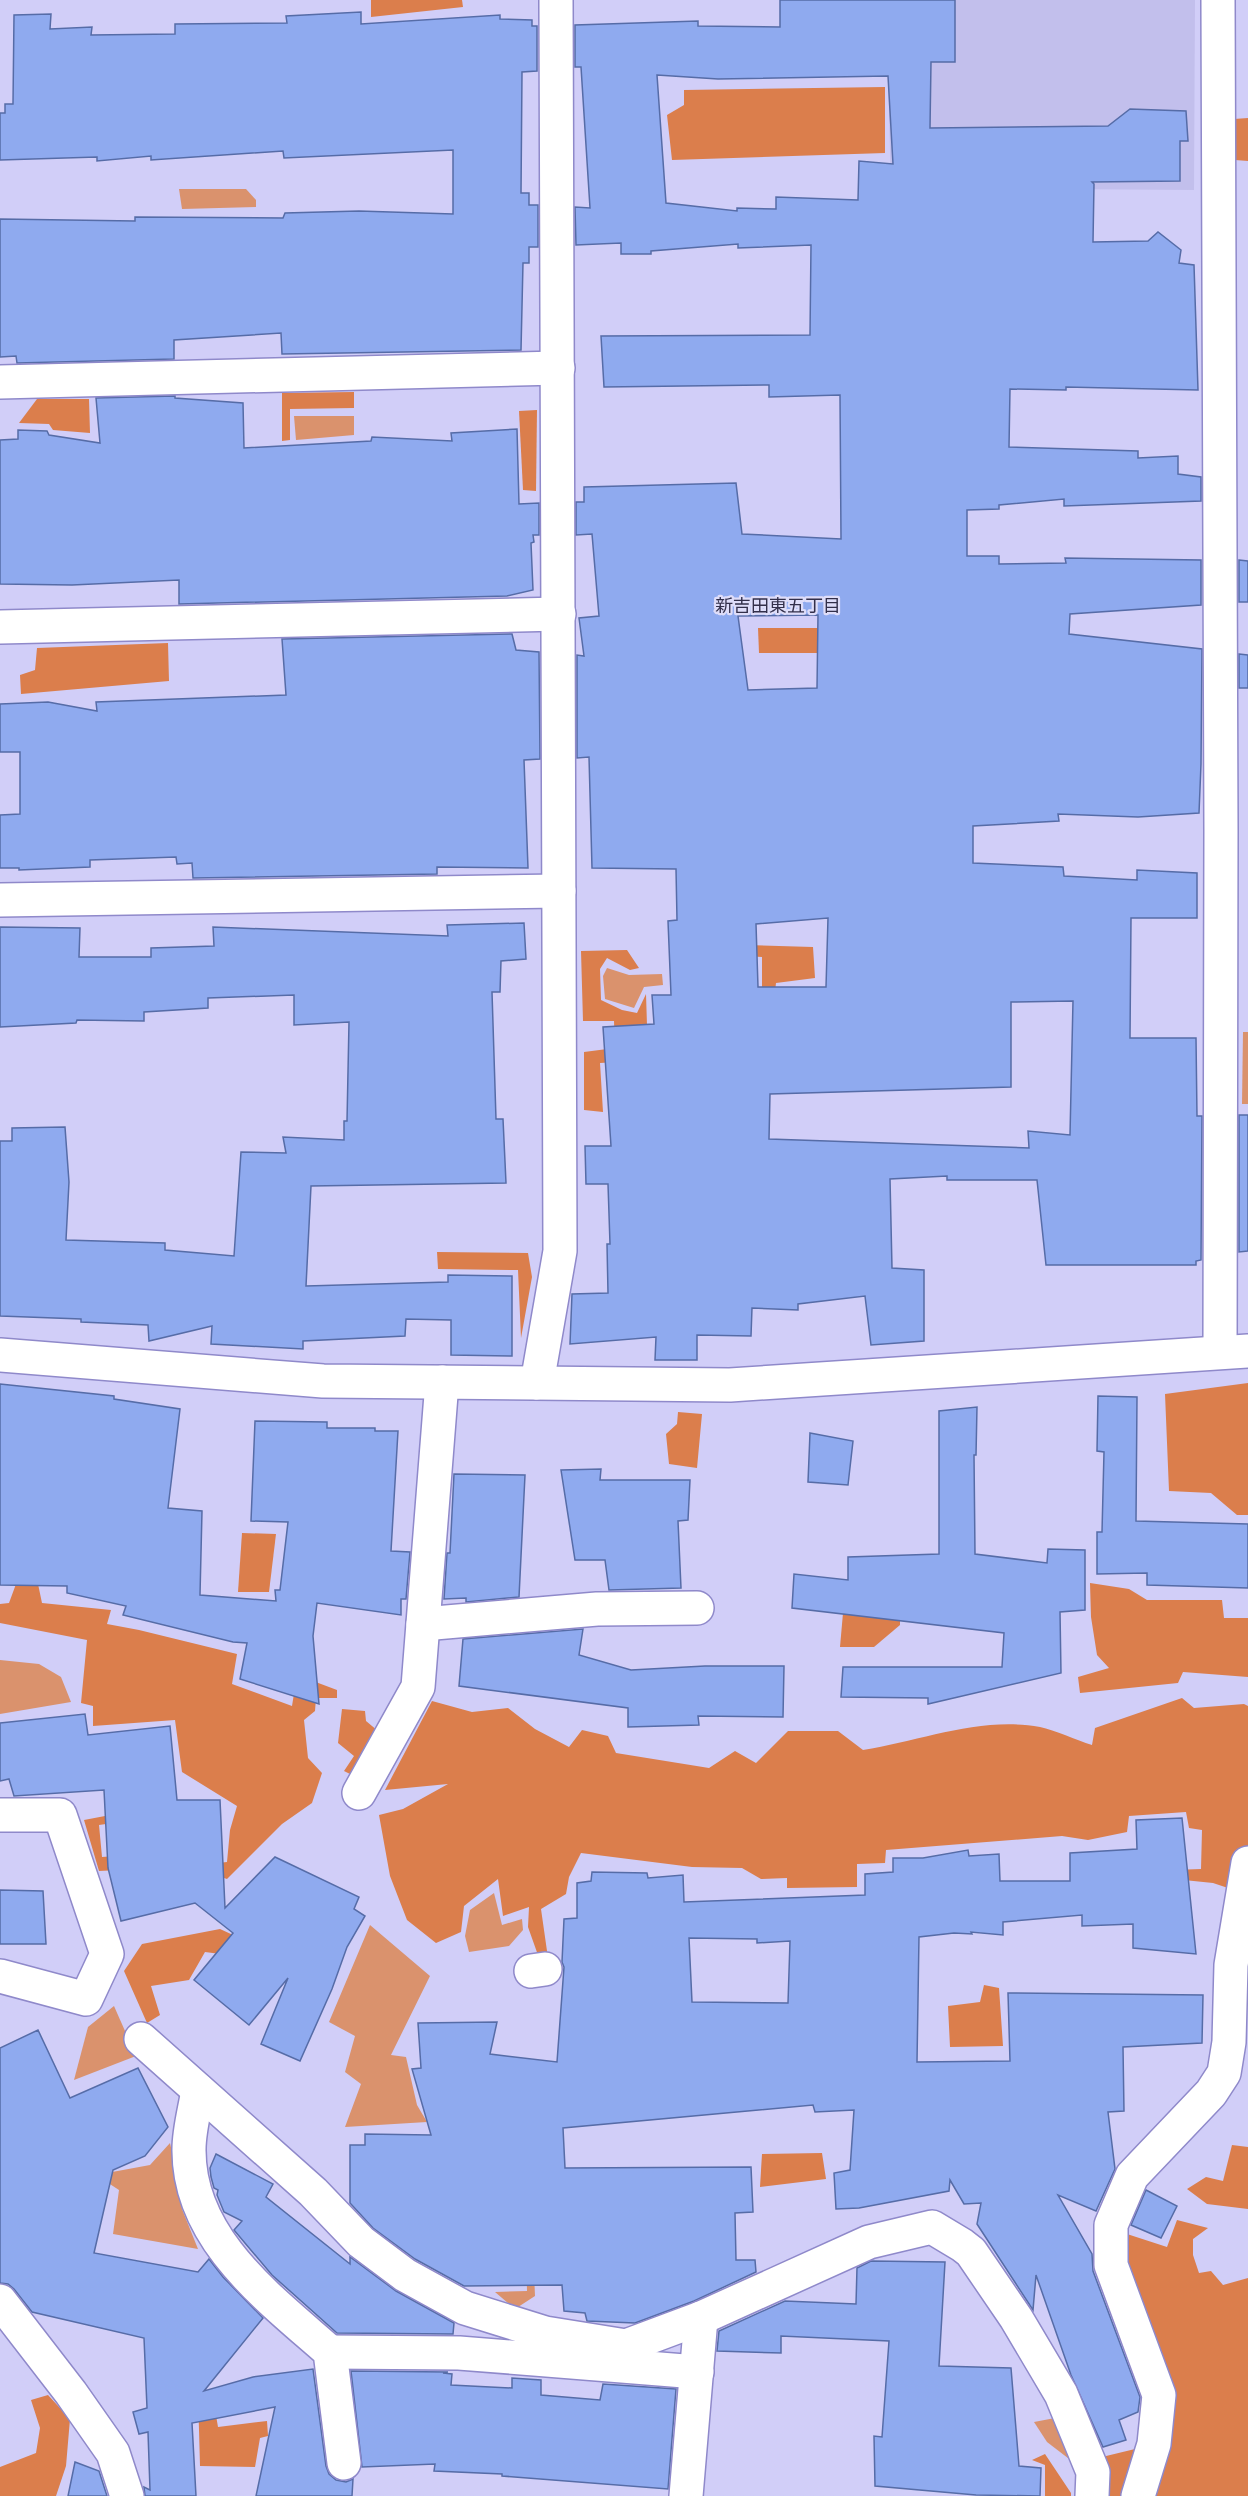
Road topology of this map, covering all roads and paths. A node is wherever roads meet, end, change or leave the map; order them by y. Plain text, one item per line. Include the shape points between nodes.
1 (556, 0) edge
2 (1218, 0) edge
3 (558, 368) junction
4 (0, 382) edge
5 (559, 614) junction
6 (0, 627) edge
7 (560, 891) junction
8 (0, 900) edge
9 (1234, 1352) edge
10 (0, 1355) edge
11 (442, 1382) junction
12 (537, 1383) junction
13 (697, 1608) dead end
14 (423, 1624) junction
15 (359, 1793) dead end
16 (0, 1815) edge
17 (1248, 1863) edge
18 (0, 1976) edge
19 (141, 2039) dead end
20 (198, 2090) junction
21 (0, 2301) edge
22 (701, 2318) junction
23 (330, 2352) junction
24 (697, 2372) junction
25 (344, 2463) dead end
26 (127, 2496) edge
27 (686, 2496) edge
28 (1092, 2496) edge
29 (1138, 2496) edge

1 - 3 street
2 - 9 street via 1221,819
3 - 4 street
3 - 5 street
5 - 6 street
5 - 7 street
7 - 8 street
7 - 12 street via 560,1251
9 - 12 street via 730,1386
10 - 11 street via 323,1381
11 - 12 street
11 - 14 street
13 - 14 street via 597,1609
14 - 15 street via 418,1687
16 - 18 street via 60,1815 111,1962 86,1999
17 - 29 street via 1222,1965 1229,2042 1224,2073 1212,2093 1160,2132 1132,2176 1111,2225 1111,2265 1159,2395 1154,2444
19 - 20 street
20 - 22 street via 313,2192 361,2242 405,2275 465,2308 545,2333 626,2346
20 - 23 street via 189,2149 194,2195 216,2240 256,2286
21 - 26 street via 113,2453
22 - 24 street
22 - 28 street via 870,2242 932,2227 971,2252 1016,2318 1061,2394 1093,2472
23 - 24 street via 459,2353
23 - 25 street
24 - 27 street

